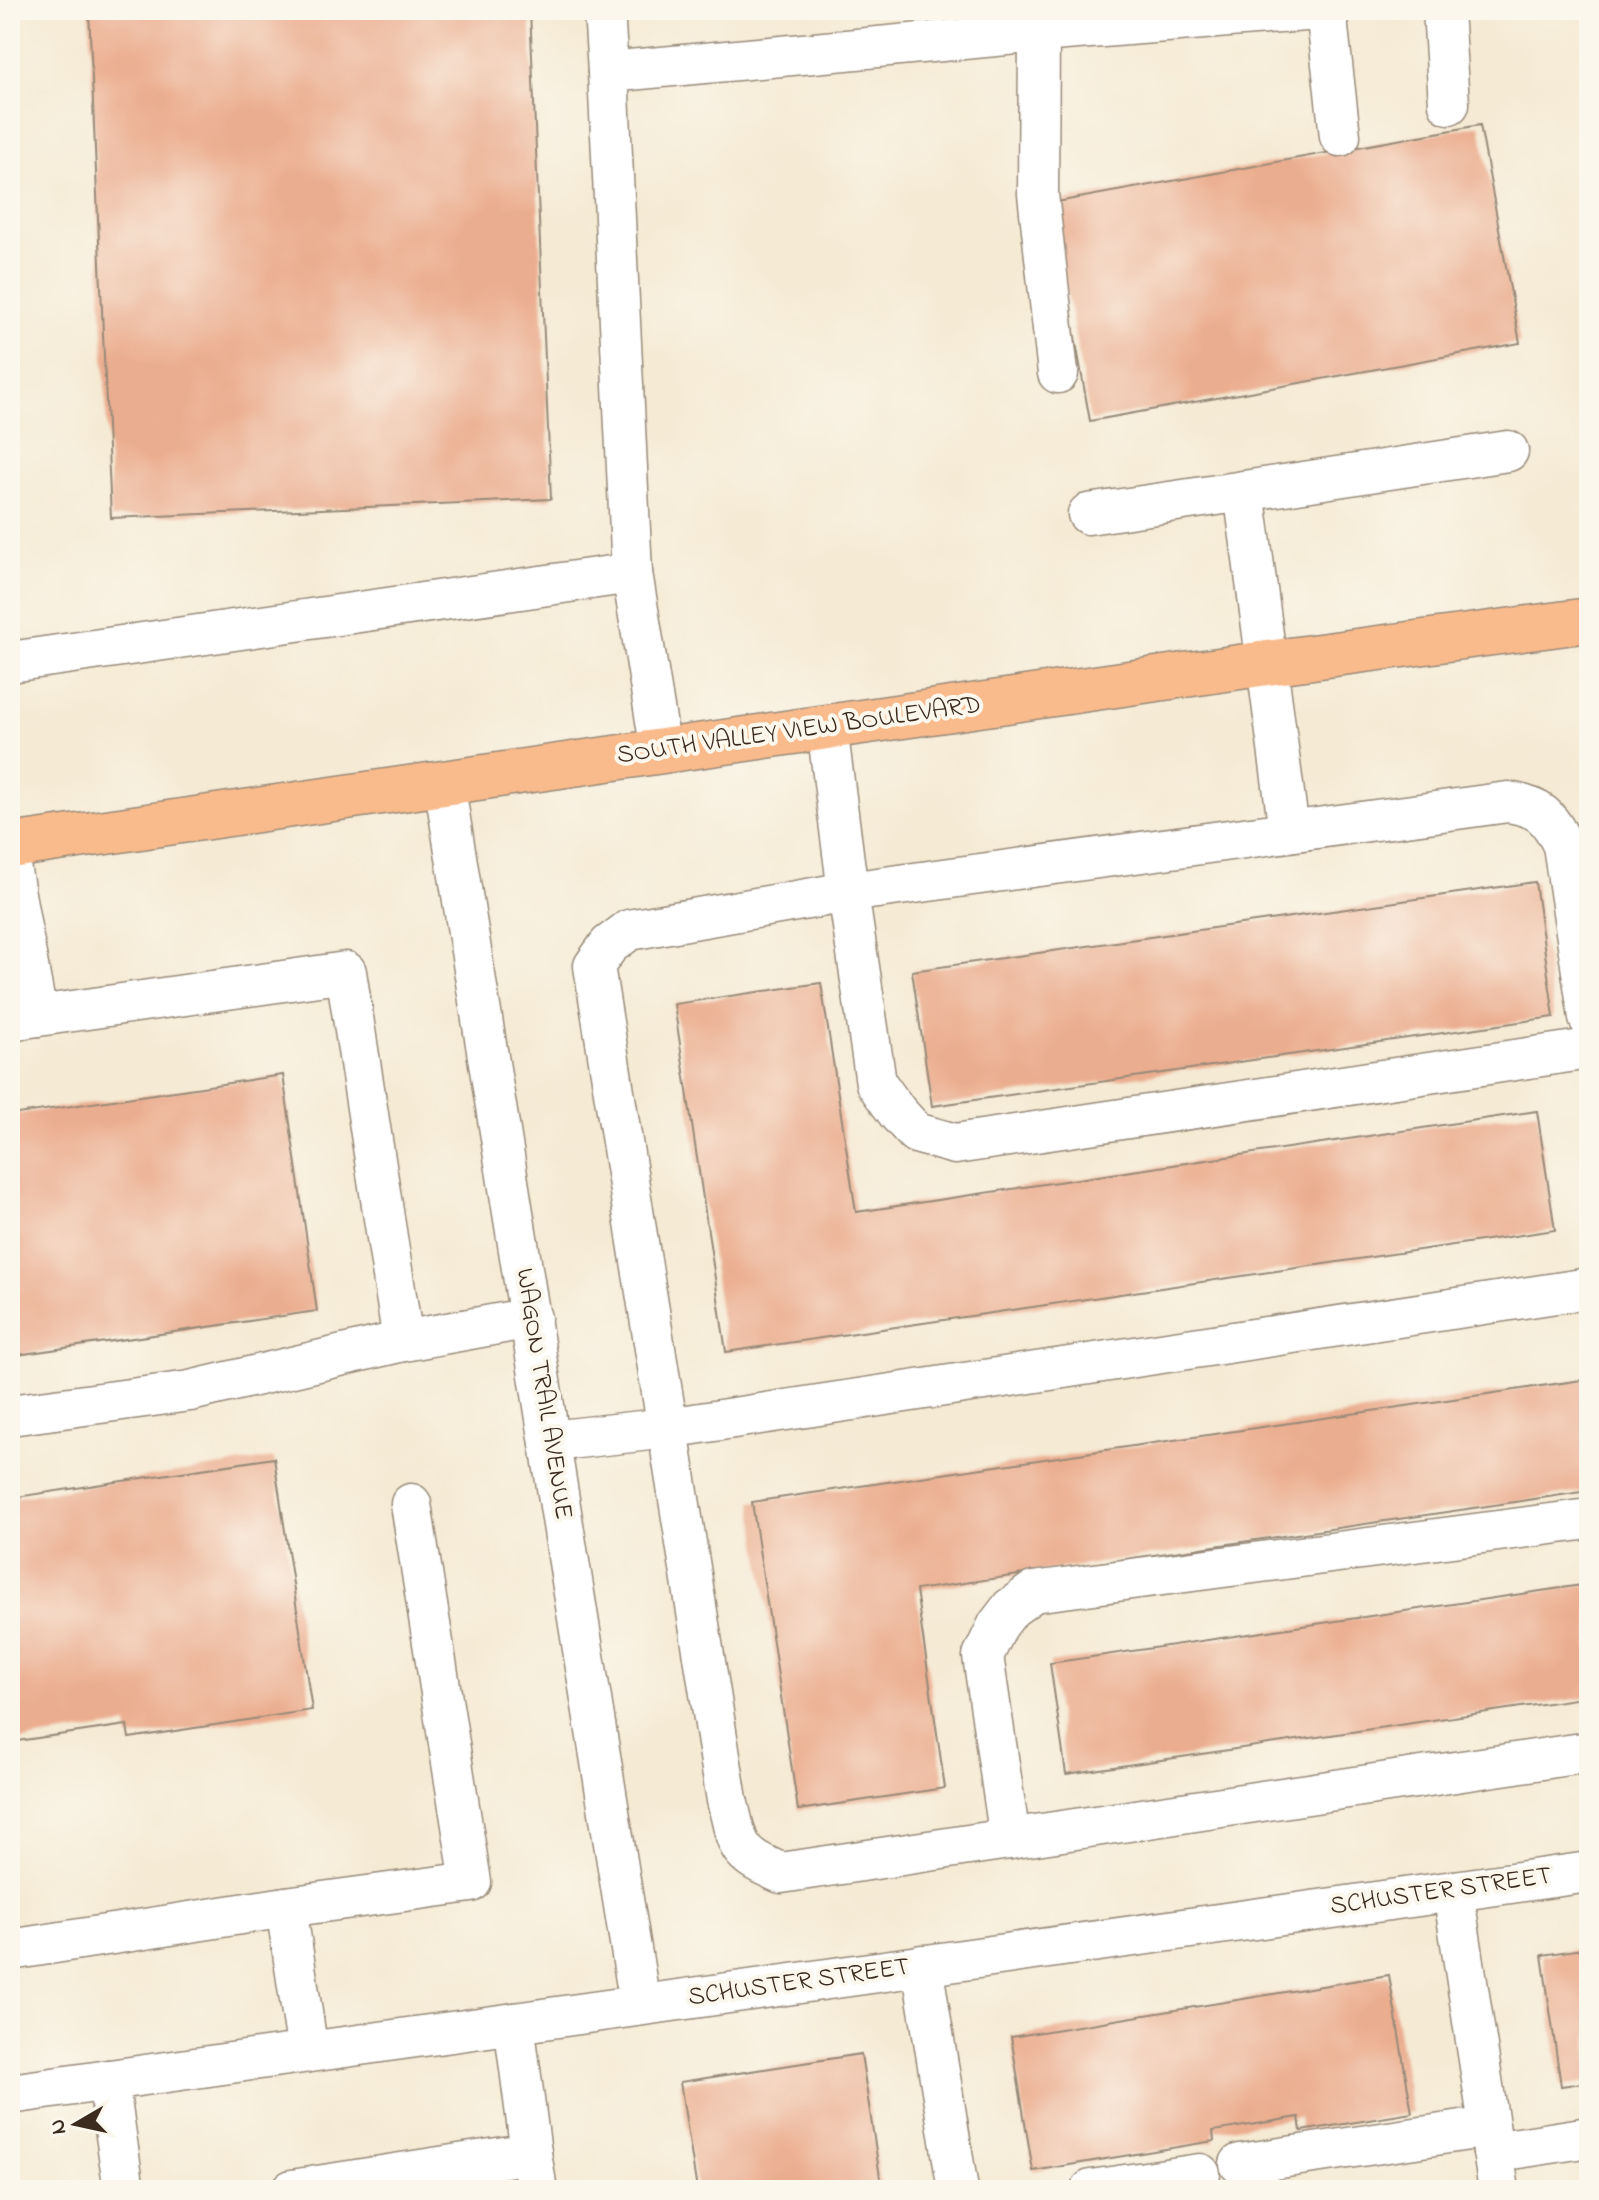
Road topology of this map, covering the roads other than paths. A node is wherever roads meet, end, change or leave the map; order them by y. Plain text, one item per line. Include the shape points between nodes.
1 (604, 10) edge
2 (1319, 10) edge
3 (1326, 10) edge
4 (1443, 10) edge
5 (1039, 32) junction
6 (608, 72) junction
7 (1449, 104) dead end
8 (1340, 136) dead end
9 (1058, 373) dead end
10 (1508, 451) dead end
11 (1244, 491) junction
12 (1088, 514) dead end
13 (632, 573) junction
14 (1589, 620) edge
15 (10, 662) edge
16 (1267, 663) junction
17 (827, 727) junction
18 (661, 751) junction
19 (444, 782) junction
20 (1289, 831) junction
21 (10, 846) edge
22 (10, 866) edge
23 (848, 892) junction
24 (24, 1018) edge
25 (1589, 1018) edge
26 (1589, 1049) edge
27 (1589, 1288) edge
28 (531, 1318) junction
29 (403, 1341) junction
30 (10, 1415) edge
31 (668, 1428) junction
32 (550, 1441) junction
33 (411, 1504) dead end
34 (1589, 1519) edge
35 (1589, 1752) edge
36 (1010, 1839) junction
37 (1589, 1872) edge
38 (1453, 1891) junction
39 (286, 1907) junction
40 (10, 1950) edge
41 (922, 1965) junction
42 (640, 2005) junction
43 (514, 2023) junction
44 (308, 2052) junction
45 (108, 2080) junction
46 (10, 2094) edge
47 (1589, 2137) edge
48 (1494, 2156) edge
49 (1240, 2164) dead end
50 (534, 2172) edge
51 (1200, 2174) dead end
52 (124, 2190) edge
53 (292, 2190) edge
54 (958, 2190) edge
55 (1091, 2190) edge

1 - 6 street
2 - 5 street
3 - 8 street
4 - 7 street
5 - 6 street
5 - 9 street via 1038,194
6 - 13 street
10 - 11 street
11 - 12 street
11 - 16 street
13 - 15 street
13 - 18 street
14 - 16 main road, SOUTH VALLEY VIEW BOULEVARD
16 - 17 main road, SOUTH VALLEY VIEW BOULEVARD
16 - 20 street
17 - 18 main road, SOUTH VALLEY VIEW BOULEVARD
17 - 23 street
18 - 19 main road, SOUTH VALLEY VIEW BOULEVARD
19 - 21 main road, SOUTH VALLEY VIEW BOULEVARD
19 - 28 street, WAGON TRAIL AVENUE
20 - 23 street
20 - 25 street via 1508,802 1529,805 1553,824 1563,845
22 - 24 street
23 - 26 street via 876,1083 916,1133 955,1144
23 - 31 street via 629,930 594,966
24 - 29 street via 346,972
27 - 31 street
28 - 29 street
28 - 32 street, WAGON TRAIL AVENUE
29 - 30 street via 190,1391
31 - 32 street
31 - 36 street via 727,1800 740,1848 755,1862 781,1873
32 - 42 street, WAGON TRAIL AVENUE
33 - 39 street via 471,1882
34 - 36 street via 1033,1592 1011,1608 983,1656
35 - 36 street
37 - 38 street, SCHUSTER STREET
38 - 41 street, SCHUSTER STREET
38 - 48 street
39 - 40 street
39 - 44 street
41 - 42 street, SCHUSTER STREET
41 - 54 street
42 - 43 street, SCHUSTER STREET
43 - 44 street, SCHUSTER STREET
43 - 50 street
44 - 45 street, SCHUSTER STREET
45 - 46 street, SCHUSTER STREET
45 - 52 street
47 - 48 street
48 - 49 street
50 - 53 street
51 - 55 street

